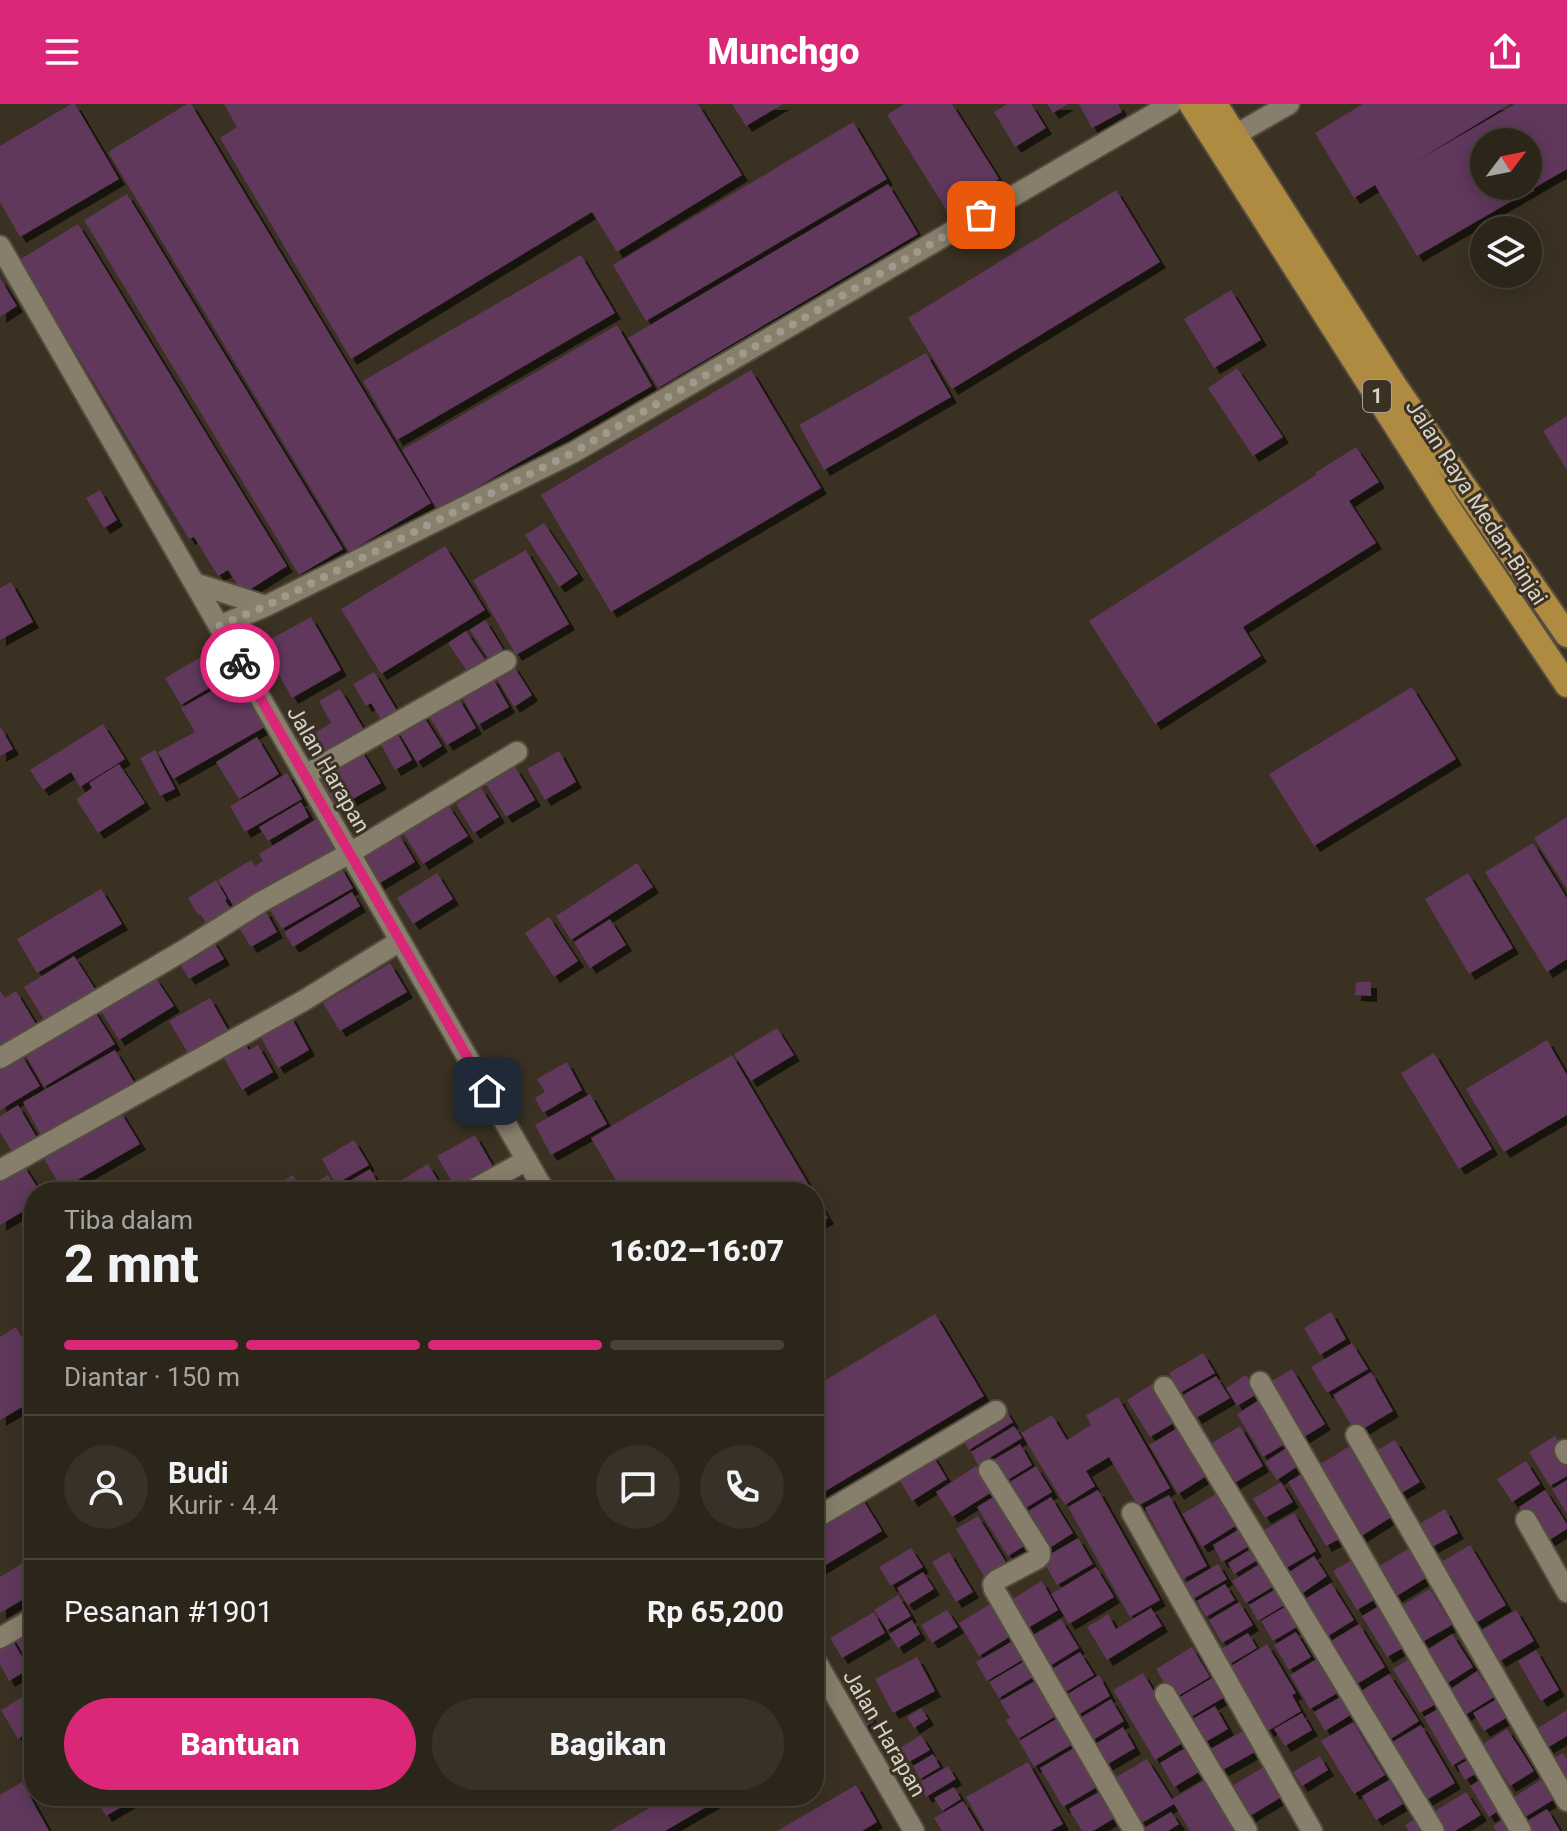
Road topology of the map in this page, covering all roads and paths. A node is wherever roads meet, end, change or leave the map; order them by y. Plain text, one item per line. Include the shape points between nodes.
1 (1171, 104) edge
2 (1289, 104) edge
3 (1211, 109) edge
4 (1226, 140) junction
5 (0, 246) edge
6 (194, 583) junction
7 (266, 606) junction
8 (219, 626) junction
9 (1567, 635) edge
10 (506, 661) dead end
11 (1567, 685) edge
12 (517, 752) dead end
13 (305, 775) junction
14 (350, 853) junction
15 (400, 941) junction
16 (0, 1058) edge
17 (527, 1160) junction
18 (0, 1170) edge
19 (487, 1182) edge
20 (539, 1182) edge
21 (1260, 1382) dead end
22 (1164, 1387) dead end
23 (996, 1411) dead end
24 (1356, 1435) dead end
25 (989, 1470) dead end
26 (824, 1513) edge
27 (1132, 1513) dead end
28 (1526, 1520) dead end
29 (1567, 1592) edge
30 (24, 1624) edge
31 (0, 1638) edge
32 (824, 1675) edge
33 (1165, 1694) dead end
34 (1567, 1801) edge
35 (914, 1831) edge
36 (1134, 1831) edge
37 (1247, 1831) edge
38 (1312, 1831) edge
39 (1434, 1831) edge
40 (1521, 1831) edge

1 - 7 street via 574,452
2 - 4 street
3 - 4 highway, Jalan Raya Medan-Binjai / 1
4 - 9 highway, Jalan Raya Medan-Binjai / 1
4 - 11 highway, Jalan Raya Medan-Binjai / 1 via 1447,506
5 - 6 street, Jalan Harapan
6 - 7 street
6 - 8 street, Jalan Harapan
7 - 8 street
8 - 13 street, Jalan Harapan
10 - 13 street
12 - 14 street
13 - 14 street, Jalan Harapan
14 - 15 street, Jalan Harapan
14 - 16 street
15 - 17 street, Jalan Harapan
15 - 18 street
17 - 19 street
17 - 20 street, Jalan Harapan
21 - 40 street
22 - 39 street
23 - 26 street
24 - 34 street
25 - 36 street via 1040,1551 1037,1559 997,1580 994,1589
27 - 38 street
28 - 29 street
30 - 31 street
32 - 35 street, Jalan Harapan
33 - 37 street

